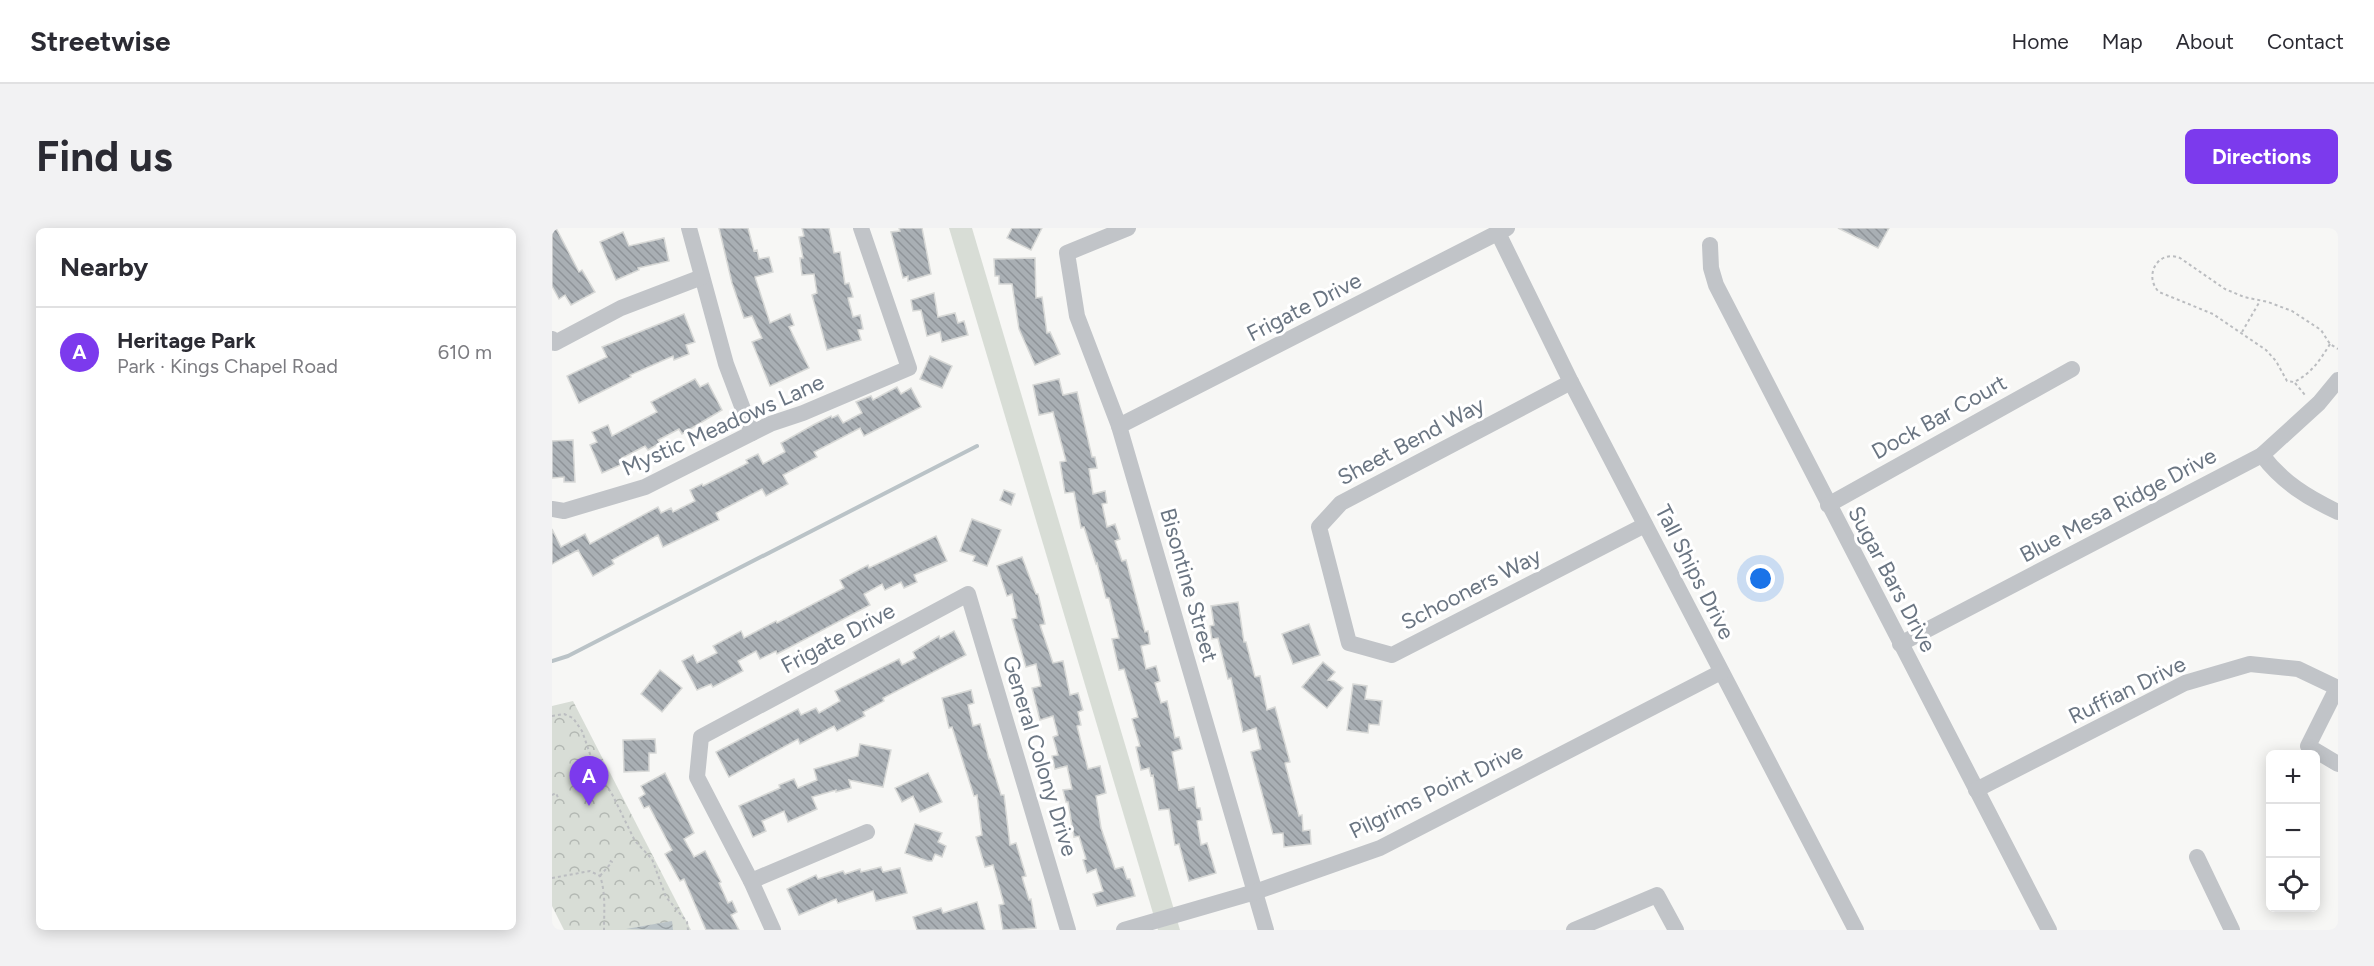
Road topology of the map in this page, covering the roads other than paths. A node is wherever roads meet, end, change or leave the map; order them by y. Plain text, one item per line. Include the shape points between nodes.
1 (689, 228) edge
2 (861, 228) edge
3 (1128, 228) edge
4 (1503, 231) edge
5 (1710, 245) dead end
6 (702, 277) junction
7 (552, 339) edge
8 (2072, 369) dead end
9 (2338, 380) edge
10 (1571, 382) junction
11 (1119, 426) junction
12 (752, 433) junction
13 (2262, 455) junction
14 (1828, 505) junction
15 (552, 509) edge
16 (2338, 512) edge
17 (1645, 525) junction
18 (968, 594) joint
19 (1339, 605) joint
20 (1900, 644) junction
21 (1721, 672) junction
22 (2338, 688) edge
23 (2338, 764) edge
24 (1976, 790) junction
25 (867, 832) dead end
26 (2197, 857) dead end
27 (751, 881) junction
28 (1255, 892) junction
29 (1672, 923) edge
30 (773, 930) edge
31 (1068, 930) edge
32 (1124, 930) edge
33 (1266, 930) edge
34 (1574, 930) edge
35 (1856, 930) edge
36 (2049, 930) edge
37 (2232, 930) edge

1 - 6 street
2 - 12 street, Mystic Meadows Lane via 909,368
3 - 11 street, Bisontine Street via 1066,254 1077,316
4 - 10 street, Tall Ships Drive
4 - 11 street, Frigate Drive
5 - 14 street, Sugar Bars Drive via 1716,285
6 - 7 street via 621,308 555,344
6 - 12 street via 726,364
8 - 14 street, Dock Bar Court
9 - 13 street, Blue Mesa Ridge Drive via 2319,403
10 - 17 street, Tall Ships Drive
10 - 19 street, Sheet Bend Way via 1341,503 1319,527
11 - 28 street, Bisontine Street
12 - 15 street, Mystic Meadows Lane via 645,487 564,511
13 - 16 street via 2284,481
13 - 20 street, Blue Mesa Ridge Drive
14 - 20 street, Sugar Bars Drive
17 - 19 street, Schooners Way via 1392,655 1349,643
17 - 21 street, Tall Ships Drive
18 - 27 street, Frigate Drive via 701,737 697,777
18 - 31 street, General Colony Drive
20 - 24 street, Sugar Bars Drive
21 - 28 street, Pilgrims Point Drive via 1380,848
21 - 35 street, Tall Ships Drive
22 - 23 street via 2308,746
22 - 24 street, Ruffian Drive via 2298,669 2250,664 2186,683
24 - 36 street, Sugar Bars Drive
25 - 27 street
26 - 37 street
27 - 30 street
28 - 32 street, Pilgrims Point Drive
28 - 33 street, Bisontine Street
29 - 34 street via 1657,895

